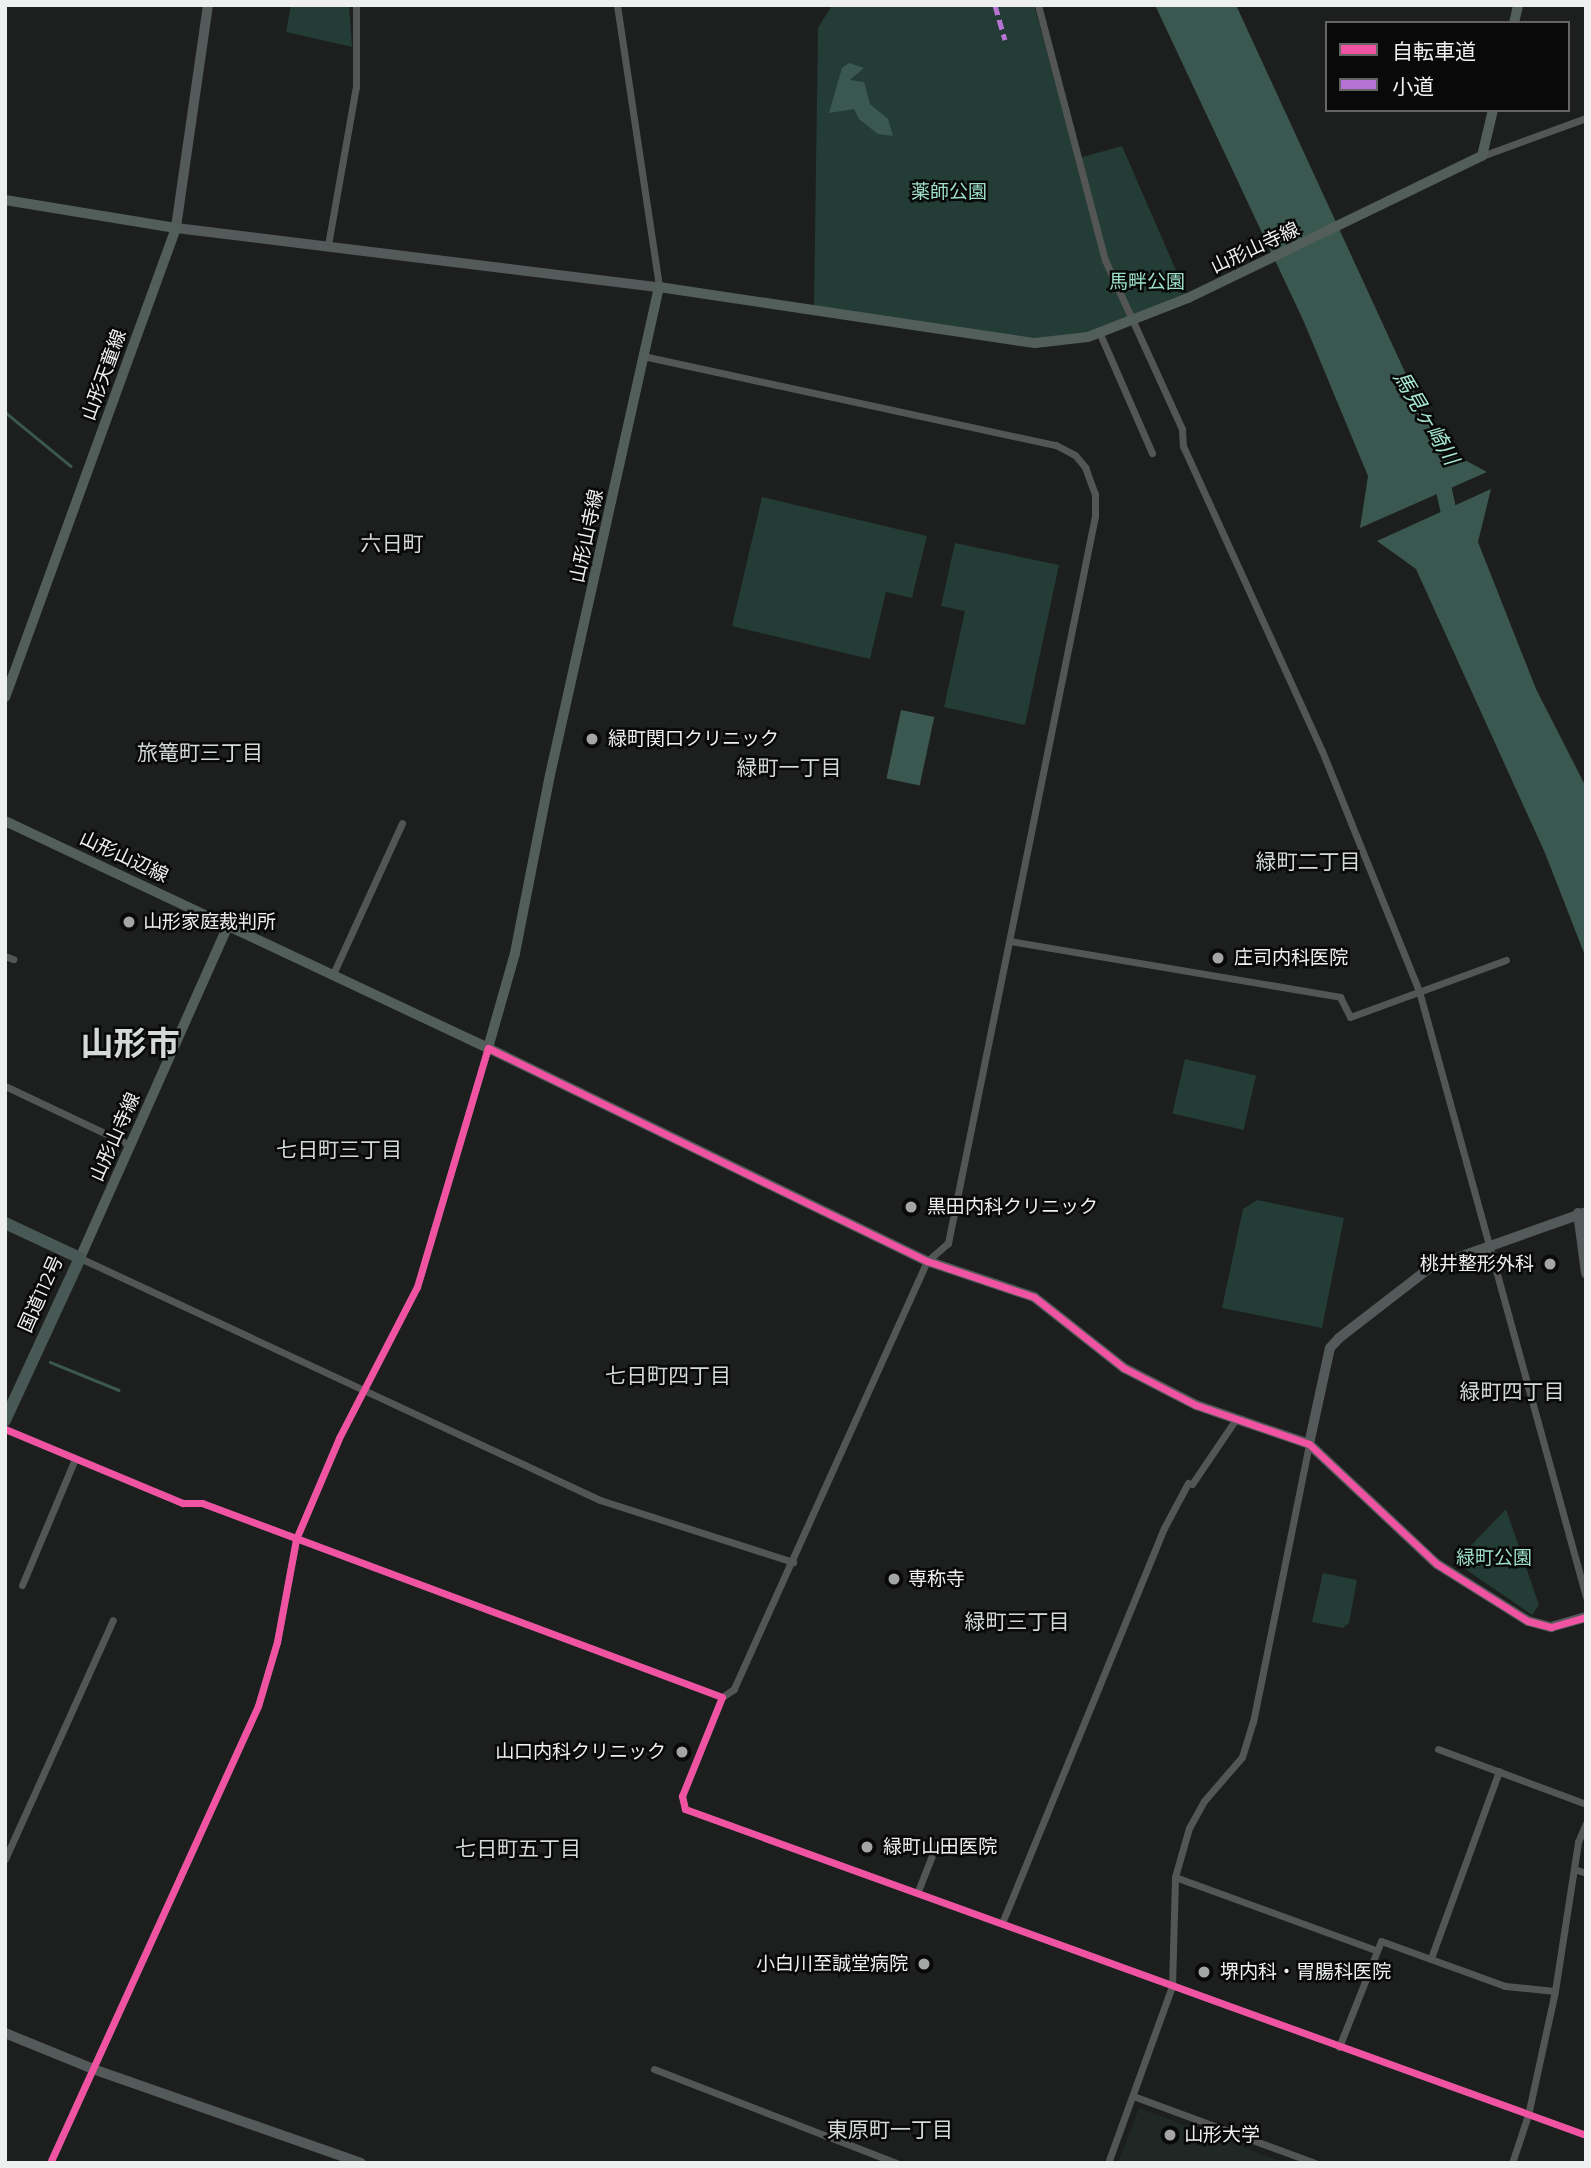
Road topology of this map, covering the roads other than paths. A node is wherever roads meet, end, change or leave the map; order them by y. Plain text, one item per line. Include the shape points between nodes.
1 (208, 5) edge
2 (356, 5) edge
3 (617, 5) edge
4 (1038, 5) edge
5 (1493, 112) edge
6 (1586, 118) edge
7 (1482, 156) junction
8 (5, 200) edge
9 (177, 228) junction
10 (328, 245) junction
11 (659, 287) junction
12 (1130, 324) junction
13 (1100, 334) junction
14 (643, 356) junction
15 (1152, 453) dead end
16 (5, 697) edge
17 (5, 821) edge
18 (402, 823) dead end
19 (228, 925) junction
20 (1010, 941) junction
21 (1506, 960) dead end
22 (333, 974) junction
23 (1419, 991) junction
24 (488, 1048) junction
25 (5, 1086) edge
26 (130, 1145) junction
27 (1582, 1212) edge
28 (5, 1223) edge
29 (1492, 1244) junction
30 (80, 1258) junction
31 (927, 1261) junction
32 (1586, 1273) edge
33 (364, 1389) junction
34 (1236, 1419) junction
35 (5, 1420) edge
36 (5, 1429) edge
37 (1309, 1444) junction
38 (75, 1459) junction
39 (296, 1539) junction
40 (793, 1562) junction
41 (22, 1585) dead end
42 (1586, 1597) edge
43 (1586, 1617) edge
44 (113, 1620) dead end
45 (722, 1697) junction
46 (1438, 1749) dead end
47 (1499, 1771) junction
48 (1586, 1804) edge
49 (1586, 1823) edge
50 (937, 1843) dead end
51 (5, 1859) edge
52 (1574, 1869) junction
53 (1586, 1873) edge
54 (1175, 1877) junction
55 (918, 1891) junction
56 (1002, 1923) junction
57 (1376, 1950) junction
58 (1431, 1958) junction
59 (1172, 1986) junction
60 (1555, 1991) junction
61 (5, 2033) edge
62 (1339, 2046) junction
63 (654, 2068) dead end
64 (93, 2069) junction
65 (1133, 2096) junction
66 (1528, 2115) junction
67 (1586, 2135) edge
68 (50, 2163) edge
69 (361, 2163) edge
70 (896, 2163) edge
71 (1108, 2163) edge
72 (1315, 2163) edge
73 (1512, 2163) edge

1 - 9 street
2 - 10 street via 356,87
3 - 11 street
4 - 12 street via 1105,260
5 - 7 main road
6 - 7 street
7 - 12 main road, 山形山寺線
8 - 9 main road
9 - 10 street
9 - 16 main road, 山形天童線
10 - 11 street
11 - 13 main road, 山形山寺線 via 1035,343
11 - 14 main road, 山形山寺線
12 - 13 main road, 山形山寺線
12 - 23 street via 1182,429 1183,446 1322,751
13 - 15 street
14 - 20 street via 1056,445 1075,454 1085,467 1093,480 1095,516
14 - 24 main road, 山形山寺線 via 515,953
17 - 19 main road, 山形山辺線
18 - 22 street
19 - 22 main road
19 - 26 main road, 山形山寺線
20 - 23 street via 1340,997 1350,1017
20 - 31 street via 948,1243
21 - 23 street
22 - 24 main road
23 - 29 street
24 - 31 street
24 - 33 street via 417,1287
25 - 26 street
26 - 30 main road, 山形山寺線
27 - 29 street
27 - 32 street
28 - 30 highway, 国道112号
29 - 37 street via 1431,1267 1339,1338 1330,1348
29 - 42 street
30 - 33 street
30 - 35 highway, 国道112号
31 - 34 street via 1034,1297 1124,1368 1196,1405
31 - 40 street
33 - 39 street
33 - 40 street via 600,1500
34 - 37 street
34 - 56 street via 1164,1528
36 - 38 street
37 - 43 street via 1437,1564 1517,1614 1551,1627
37 - 54 street via 1253,1722 1242,1756 1204,1801 1189,1828
38 - 39 street
38 - 41 street
39 - 45 street
39 - 64 street via 277,1642 258,1706
40 - 45 street via 734,1689
44 - 51 street
45 - 55 street via 682,1796 685,1809
46 - 47 street
47 - 48 street
47 - 58 street
49 - 52 street
50 - 55 street
52 - 53 street
52 - 60 street
54 - 57 street
54 - 59 street
55 - 56 street
56 - 59 street
57 - 58 street via 1381,1941
57 - 62 street
58 - 60 street via 1505,1986
59 - 62 street
59 - 65 street
60 - 66 street
61 - 64 street
62 - 66 street
63 - 70 street
64 - 68 street
64 - 69 street
65 - 71 street
65 - 72 street
66 - 67 street
66 - 73 street

